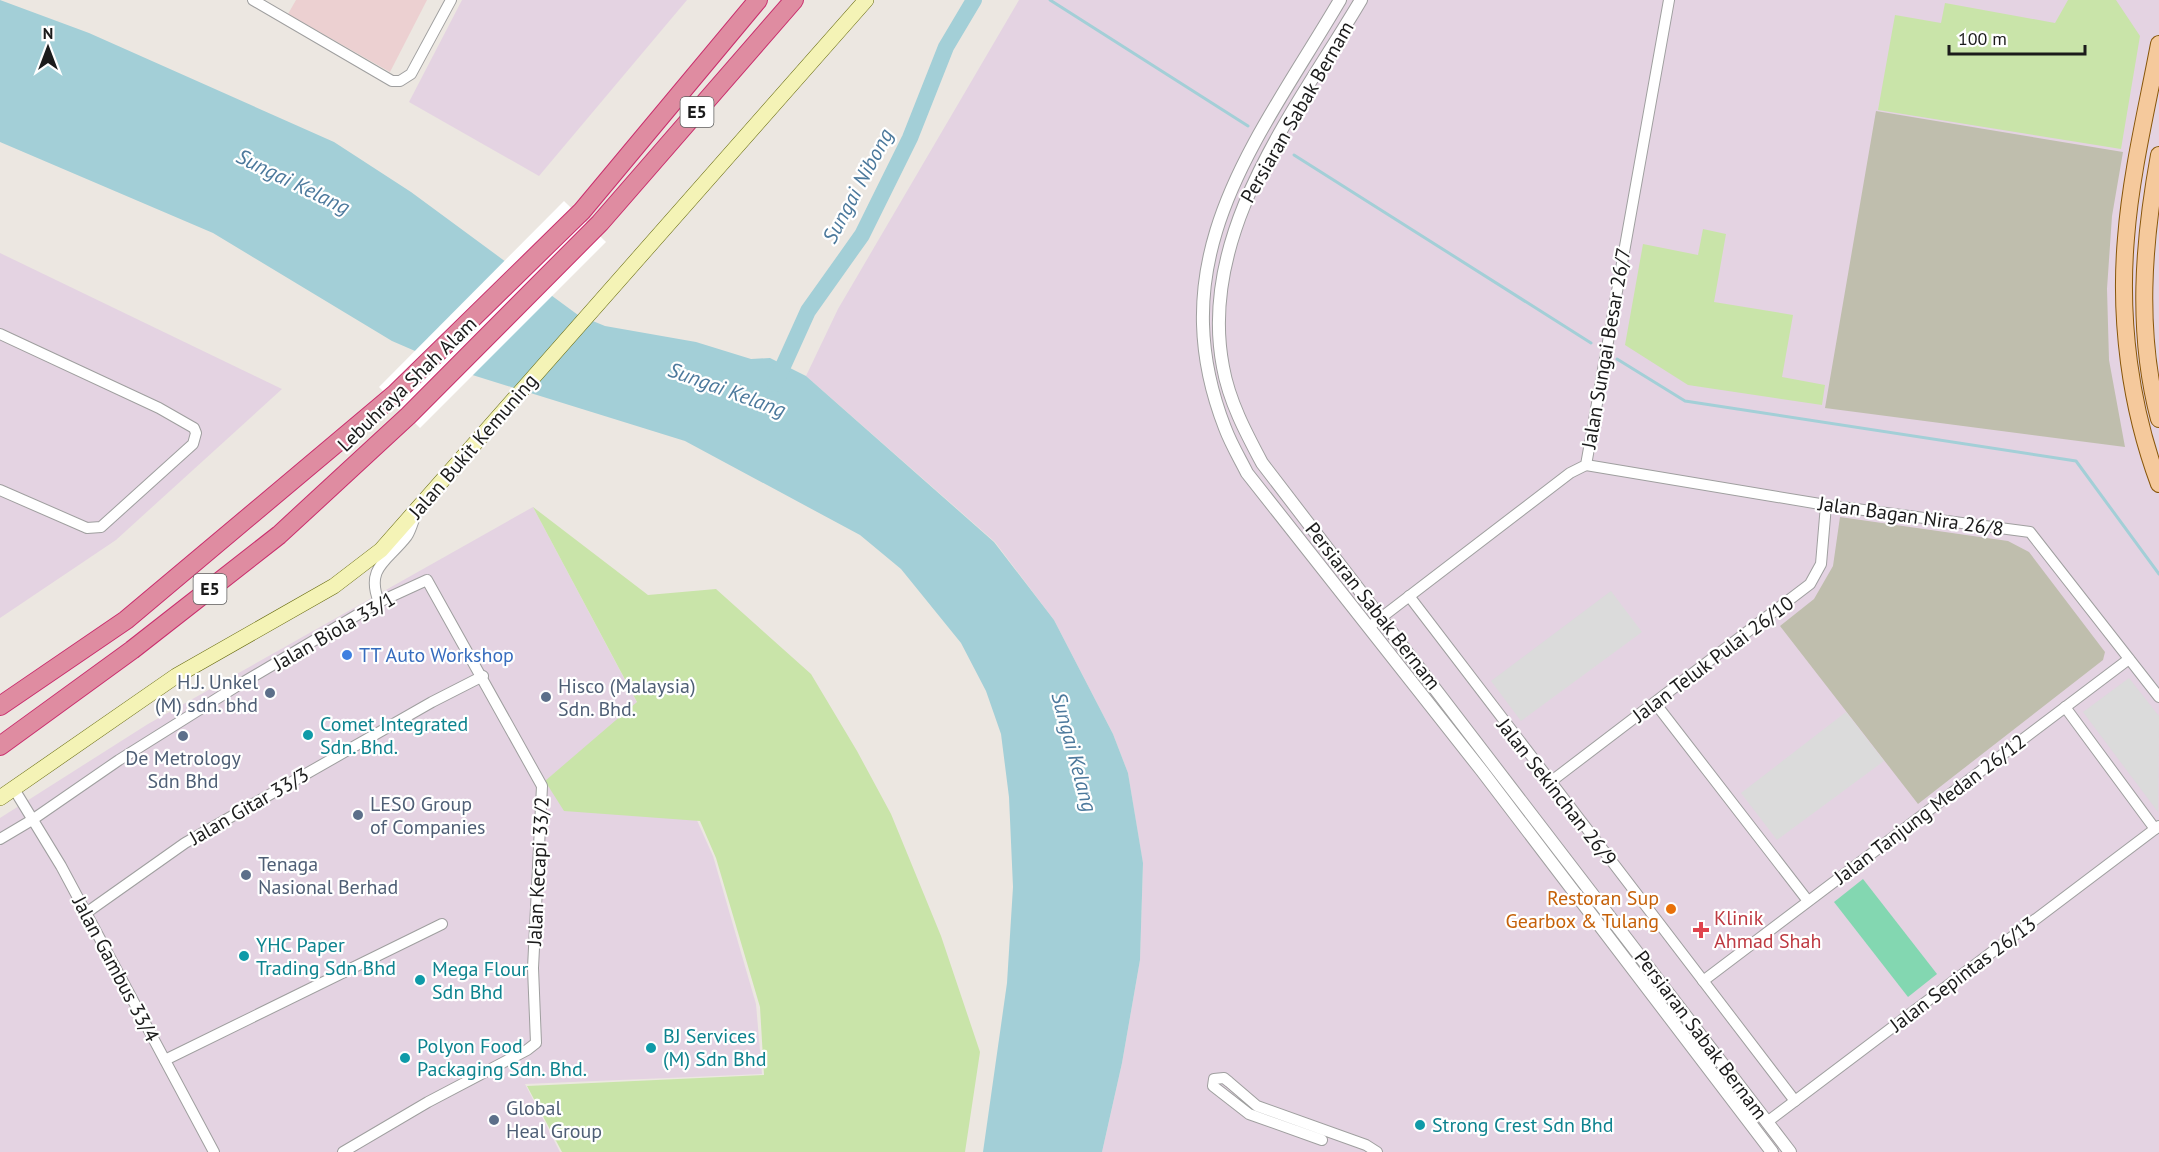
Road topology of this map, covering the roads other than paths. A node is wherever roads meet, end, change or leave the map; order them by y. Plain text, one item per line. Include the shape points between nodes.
1 (253, 0) edge
2 (451, 0) edge
3 (758, 0) edge
4 (794, 0) edge
5 (866, 0) edge
6 (1340, 0) edge
7 (1361, 0) edge
8 (1669, 0) edge
9 (2159, 44) edge
10 (2159, 155) edge
11 (2152, 249) edge
12 (0, 334) edge
13 (2159, 419) edge
14 (1586, 465) junction
15 (2159, 484) edge
16 (0, 490) edge
17 (1826, 505) junction
18 (416, 514) junction
19 (427, 580) joint
20 (1409, 596) junction
21 (379, 603) junction
22 (1382, 617) junction
23 (1369, 627) junction
24 (2129, 659) junction
25 (483, 676) junction
26 (2159, 697) edge
27 (1655, 703) junction
28 (0, 706) edge
29 (2064, 707) junction
30 (0, 746) edge
31 (1550, 783) junction
32 (14, 789) junction
33 (0, 798) edge
34 (32, 820) junction
35 (2157, 827) edge
36 (0, 839) edge
37 (1808, 901) junction
38 (86, 913) junction
39 (442, 924) dead end
40 (1703, 981) junction
41 (165, 1060) junction
42 (1795, 1101) junction
43 (1767, 1122) junction
44 (1323, 1135) junction
45 (214, 1152) edge
46 (343, 1152) edge
47 (1317, 1152) edge
48 (1377, 1152) edge
49 (1772, 1152) edge
50 (1790, 1152) edge

1 - 2 street via 382,78 400,81 411,74
3 - 28 highway, Lebuhraya Shah Alam / E5 via 582,211 395,394 126,620
4 - 30 highway, Lebuhraya Shah Alam / E5 via 600,223 408,416 279,535 132,650
5 - 18 main road, Jalan Bukit Kemuning
6 - 23 street, Persiaran Sabak Bernam via 1232,184 1205,273 1203,322 1208,369 1225,428 1247,474
7 - 22 street, Persiaran Sabak Bernam via 1243,204 1223,275 1220,321 1223,367 1240,423 1262,463
8 - 14 street, Jalan Sungai Besar 26/7
9 - 15 main road via 2130,199 2125,300 2131,379
10 - 11 main road
11 - 13 main road via 2144,320 2150,380
12 - 16 street via 159,408 194,428 196,433 193,444 101,527 87,528
14 - 17 street, Jalan Bagan Nira 26/8
14 - 20 street, Jalan Sungai Besar 26/7 via 1570,473
17 - 24 street, Jalan Bagan Nira 26/8 via 2030,532
17 - 27 street, Jalan Teluk Pulai 26/10 via 1821,564 1810,584
18 - 21 street via 408,534 374,576 373,588
18 - 32 main road, Jalan Bukit Kemuning via 381,550 334,586 176,676
19 - 21 street, Jalan Biola 33/1
19 - 25 street, Jalan Kecapi 33/2
20 - 22 street, Jalan Sungai Besar 26/7
20 - 31 street, Jalan Sekinchan 26/9
21 - 34 street, Jalan Biola 33/1 via 129,754
22 - 23 street, Jalan Sungai Besar 26/7
22 - 43 street, Persiaran Sabak Bernam
23 - 49 street, Persiaran Sabak Bernam
24 - 26 street, Jalan Bagan Nira 26/8
24 - 29 street, Jalan Tanjung Medan 26/12
25 - 38 street, Jalan Gitar 33/3 via 185,843
25 - 46 street, Jalan Kecapi 33/2 via 542,786 533,968 536,1043
27 - 31 street, Jalan Teluk Pulai 26/10
27 - 37 street
29 - 35 street
29 - 37 street, Jalan Tanjung Medan 26/12
31 - 40 street, Jalan Sekinchan 26/9
32 - 33 main road, Jalan Bukit Kemuning
32 - 34 street, Jalan Gambus 33/4
34 - 36 street, Jalan Biola 33/1
34 - 38 street, Jalan Gambus 33/4
35 - 42 street, Jalan Sepintas 26/13
37 - 40 street, Jalan Tanjung Medan 26/12
38 - 41 street, Jalan Gambus 33/4
39 - 41 street
40 - 42 street, Jalan Sekinchan 26/9
41 - 45 street, Jalan Gambus 33/4
42 - 43 street, Jalan Sepintas 26/13
43 - 50 street, Persiaran Sabak Bernam
44 - 44 street via 1249,1114 1213,1086 1214,1079 1229,1082 1257,1106
44 - 47 street
44 - 48 street

